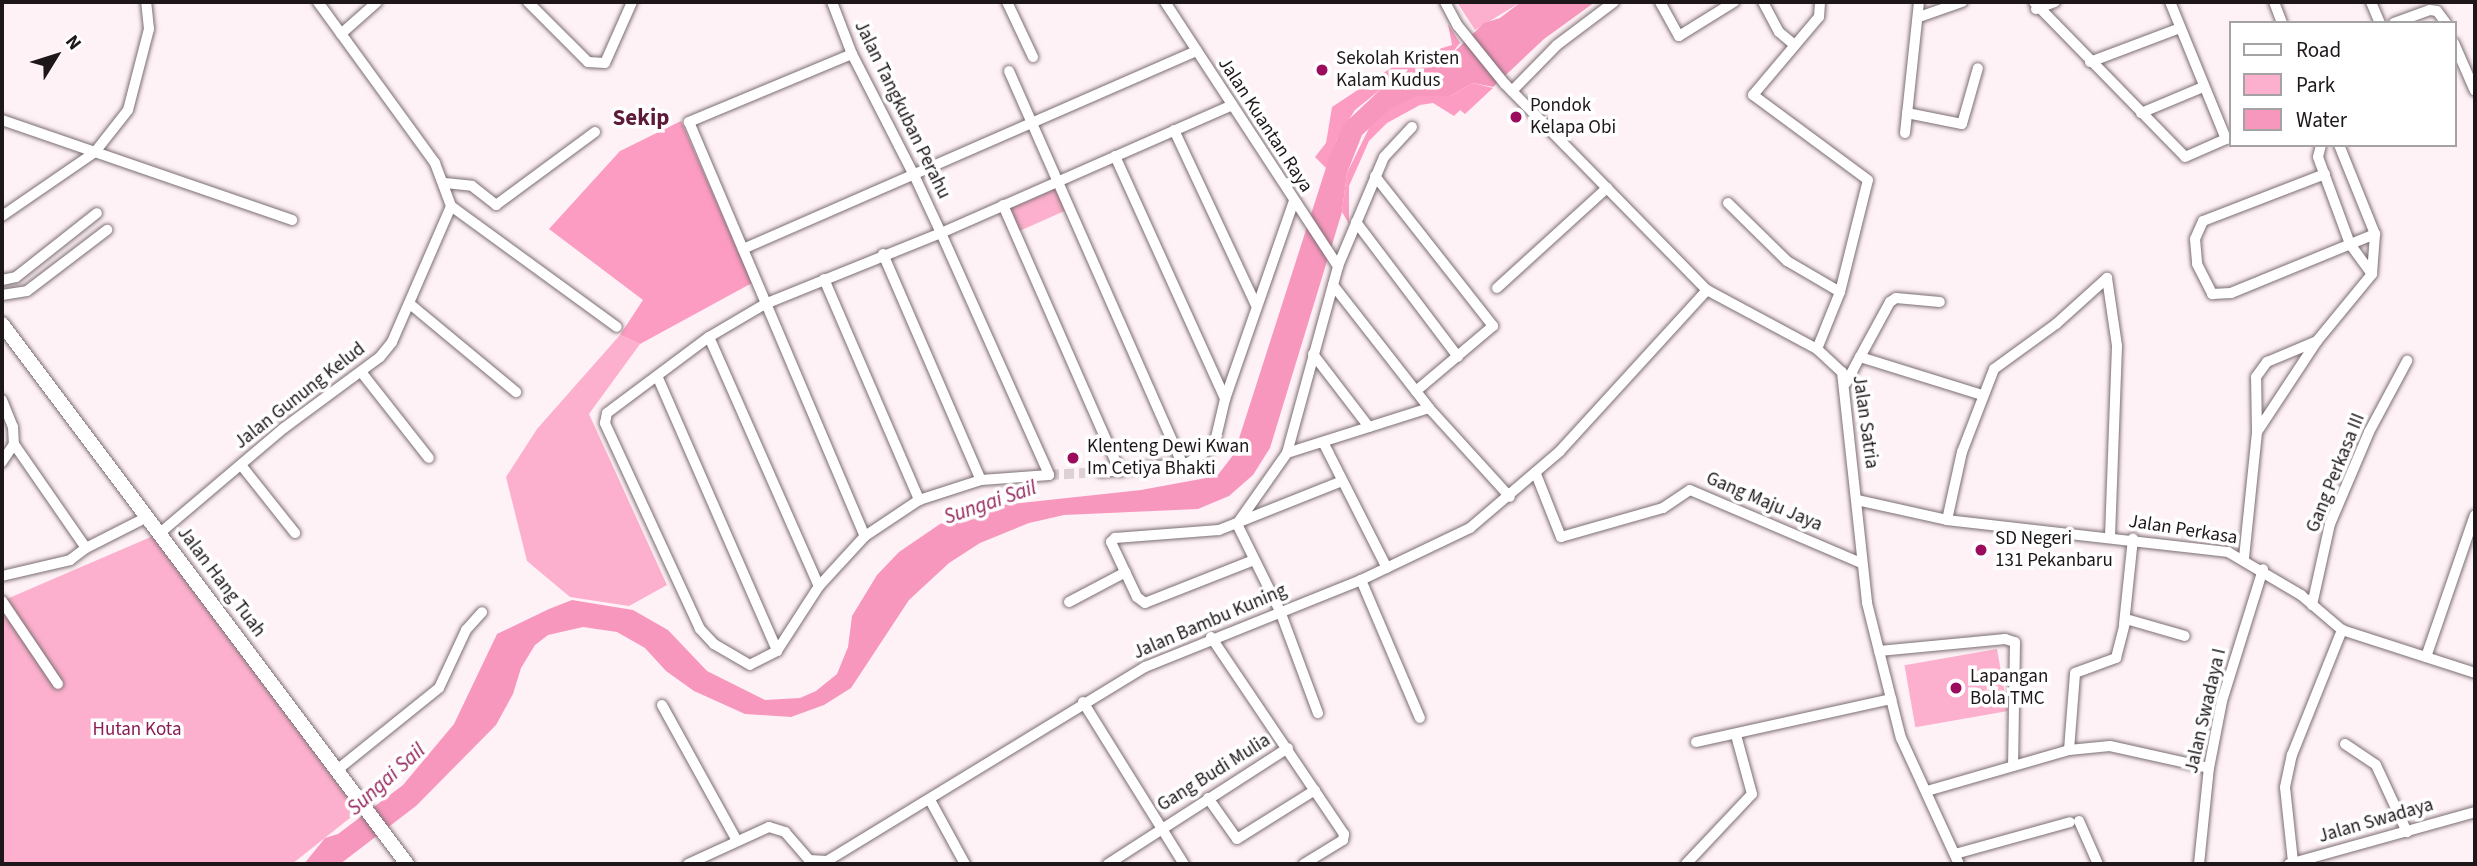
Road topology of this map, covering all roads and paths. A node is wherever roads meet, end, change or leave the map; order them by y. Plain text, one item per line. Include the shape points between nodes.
1 (146, 2) edge
2 (317, 2) edge
3 (377, 2) edge
4 (528, 2) edge
5 (632, 2) edge
6 (832, 2) edge
7 (1007, 2) edge
8 (1165, 2) edge
9 (1445, 2) edge
10 (1614, 2) edge
11 (1660, 2) edge
12 (1734, 2) edge
13 (1763, 2) edge
14 (1820, 2) edge
15 (1919, 2) edge
16 (1962, 2) edge
17 (2055, 2) edge
18 (2170, 2) edge
19 (2274, 2) edge
20 (2371, 2) edge
21 (2035, 5) edge
22 (1919, 17) junction
23 (2281, 21) edge
24 (2379, 21) edge
25 (2400, 21) edge
26 (2444, 21) edge
27 (2180, 28) junction
28 (341, 34) junction
29 (1792, 43) junction
30 (2456, 48) edge
31 (1197, 51) junction
32 (852, 54) junction
33 (1033, 58) dead end
34 (2090, 62) junction
35 (1978, 68) dead end
36 (1009, 71) dead end
37 (1509, 87) junction
38 (2203, 87) junction
39 (2475, 91) edge
40 (1232, 105) junction
41 (1907, 113) junction
42 (2141, 113) junction
43 (2, 120) edge
44 (1033, 125) junction
45 (1412, 127) dead end
46 (1174, 130) junction
47 (595, 132) dead end
48 (1905, 133) dead end
49 (2320, 147) edge
50 (2340, 147) edge
51 (95, 152) junction
52 (1115, 156) junction
53 (2325, 174) junction
54 (1376, 176) junction
55 (915, 177) junction
56 (1058, 181) junction
57 (446, 183) junction
58 (1607, 188) junction
59 (1294, 201) junction
60 (1728, 203) dead end
61 (1003, 205) junction
62 (451, 206) junction
63 (97, 213) dead end
64 (2, 216) edge
65 (292, 220) dead end
66 (1356, 222) junction
67 (107, 230) dead end
68 (941, 233) junction
69 (2375, 234) junction
70 (2350, 244) junction
71 (743, 250) junction
72 (883, 254) junction
73 (1336, 262) junction
74 (2372, 274) junction
75 (824, 279) junction
76 (2, 280) edge
77 (1333, 285) junction
78 (1497, 288) dead end
79 (1707, 290) junction
80 (1840, 292) junction
81 (2, 295) edge
82 (1940, 302) dead end
83 (410, 304) junction
84 (765, 304) junction
85 (1256, 307) junction
86 (2, 324) edge
87 (617, 327) dead end
88 (709, 337) junction
89 (2317, 341) junction
90 (1817, 349) junction
91 (1313, 354) junction
92 (1458, 357) junction
93 (1860, 357) junction
94 (2407, 361) dead end
95 (362, 373) junction
96 (658, 378) junction
97 (1846, 383) junction
98 (1416, 391) junction
99 (516, 392) dead end
100 (1982, 395) junction
101 (1225, 399) junction
102 (2, 400) edge
103 (1429, 408) junction
104 (1369, 427) junction
105 (2257, 432) junction
106 (1323, 442) junction
107 (14, 444) junction
108 (1287, 453) junction
109 (429, 458) dead end
110 (2, 462) edge
111 (1182, 464) junction
112 (241, 465) junction
113 (1120, 471) junction
114 (1101, 472) tunnel mouth
115 (1536, 474) junction
116 (981, 480) junction
117 (1342, 481) junction
118 (1510, 497) junction
119 (919, 500) junction
120 (1857, 500) junction
121 (2475, 515) edge
122 (147, 517) junction
123 (1947, 520) junction
124 (1237, 524) junction
125 (160, 533) junction
126 (295, 533) dead end
127 (865, 536) junction
128 (2110, 538) junction
129 (2133, 538) junction
130 (86, 548) junction
131 (2244, 558) junction
132 (1254, 560) junction
133 (1861, 563) junction
134 (1387, 568) junction
135 (2263, 569) junction
136 (1126, 572) junction
137 (2, 576) edge
138 (1361, 580) junction
139 (819, 586) junction
140 (2, 601) edge
141 (1069, 602) dead end
142 (2312, 604) junction
143 (1280, 611) junction
144 (482, 612) dead end
145 (2124, 624) junction
146 (2342, 630) junction
147 (2185, 636) dead end
148 (1212, 637) junction
149 (777, 651) junction
150 (1879, 651) junction
151 (2426, 657) junction
152 (2475, 673) edge
153 (58, 684) dead end
154 (1891, 699) junction
155 (1083, 702) junction
156 (662, 705) dead end
157 (1318, 713) dead end
158 (1420, 718) dead end
159 (1737, 735) junction
160 (1696, 742) dead end
161 (2345, 744) dead end
162 (1288, 748) junction
163 (2069, 750) junction
164 (2013, 765) junction
165 (2209, 768) junction
166 (337, 770) junction
167 (1315, 790) junction
168 (1927, 791) junction
169 (1208, 798) junction
170 (930, 800) junction
171 (2475, 812) edge
172 (1159, 828) junction
173 (2407, 831) junction
174 (737, 841) junction
175 (1957, 859) edge
176 (2321, 860) edge
177 (819, 863) edge
178 (2290, 863) edge
179 (407, 864) edge
180 (688, 864) edge
181 (965, 864) edge
182 (1108, 864) edge
183 (1184, 864) edge
184 (1304, 864) edge
185 (1686, 864) edge
186 (2098, 864) edge
187 (2199, 864) edge

1 - 51 street via 149,29 128,110
2 - 28 street
3 - 28 street
4 - 5 street via 588,62 606,63
6 - 32 street, Jalan Tangkuban Perahu
7 - 33 street
8 - 31 street, Jalan Kuantan Raya
9 - 37 street, Jalan Satria via 1458,26
10 - 37 street
11 - 12 street via 1679,36
13 - 29 street via 1779,32
14 - 29 street via 1823,11
15 - 22 street
16 - 22 street
17 - 21 street
18 - 27 street
19 - 23 street
20 - 24 street
21 - 34 street
22 - 41 street
25 - 26 street via 2430,10
27 - 34 street
27 - 38 street
28 - 57 street via 422,142
29 - 80 street via 1754,98 1868,180
30 - 39 street
31 - 40 street, Jalan Kuantan Raya
31 - 44 street
32 - 55 street, Jalan Tangkuban Perahu
32 - 71 street via 689,122
34 - 42 street
35 - 41 street via 1962,124
36 - 44 street
37 - 58 street, Jalan Satria
38 - 42 street
38 - 42 street via 2226,139 2215,145 2184,157
40 - 46 street
40 - 59 street, Jalan Kuantan Raya
41 - 48 street
43 - 51 street
44 - 55 street
44 - 56 street
45 - 54 street via 1394,143
46 - 52 street
46 - 85 street
47 - 57 street via 496,205 472,186
49 - 53 street via 2318,157
50 - 69 street
51 - 64 street
51 - 65 street
52 - 56 street
52 - 101 street
53 - 70 street
53 - 70 street via 2203,221 2196,239 2197,264 2212,294 2220,295
54 - 66 street
54 - 92 street via 1492,324
55 - 68 street, Jalan Tangkuban Perahu
55 - 71 street
56 - 61 street
56 - 111 street
57 - 62 street
58 - 78 street
58 - 79 street, Jalan Satria
59 - 73 street, Jalan Kuantan Raya
59 - 85 street
60 - 80 street via 1787,261
61 - 68 street
61 - 113 street
62 - 83 street, Jalan Gunung Kelud
62 - 87 street
63 - 76 street via 16,277
66 - 73 street
66 - 92 street
67 - 81 street via 27,291
68 - 72 street
68 - 116 street, Jalan Tangkuban Perahu via 1049,475
69 - 70 street
69 - 74 street
70 - 74 street
71 - 84 street
72 - 75 street
72 - 116 street
73 - 77 street
74 - 89 street
75 - 84 street
75 - 119 street
77 - 91 street
77 - 98 street
79 - 90 street, Jalan Satria
79 - 115 street, Jalan Bambu Kuning
80 - 90 street
82 - 93 street via 1896,298 1890,302
83 - 95 street, Jalan Gunung Kelud via 393,342
83 - 99 street
84 - 88 street
84 - 127 street
85 - 101 street
86 - 122 main road, Jalan Hang Tuah
88 - 96 street
88 - 139 street
89 - 105 street
89 - 105 street via 2260,368
90 - 97 street, Jalan Satria via 1835,363
91 - 104 street
91 - 108 street
92 - 98 street
93 - 97 street
93 - 100 street
94 - 142 street, Gang Perkasa III via 2369,432 2330,524
95 - 109 street
95 - 112 street, Jalan Gunung Kelud
96 - 149 street
96 - 149 street via 607,413 605,423 700,629 714,644 750,664
97 - 120 street, Jalan Satria
98 - 103 street
100 - 123 street via 1962,452
100 - 128 street via 1994,369 2056,324 2107,278 2117,346
101 - 111 street via 1214,446 1197,460
102 - 107 street via 13,427
103 - 104 street
103 - 118 street
104 - 106 street
105 - 131 street
106 - 108 street
106 - 117 street
107 - 110 street
107 - 130 street
108 - 124 street
111 - 113 street
112 - 125 street, Jalan Gunung Kelud
112 - 126 street
113 - 114 street
115 - 118 street, Jalan Bambu Kuning
115 - 133 street, Gang Maju Jaya via 1561,537 1663,509 1690,489
116 - 119 street
117 - 124 street
117 - 134 street
118 - 134 street, Jalan Bambu Kuning via 1470,528
119 - 127 street
120 - 123 street, Jalan Perkasa
120 - 133 street, Jalan Satria
121 - 151 street
122 - 125 main road, Jalan Hang Tuah
122 - 130 street
123 - 128 street, Jalan Perkasa
124 - 132 street
124 - 136 street via 1188,534 1115,538 1111,542
125 - 166 main road, Jalan Hang Tuah
127 - 139 street
128 - 129 street, Jalan Perkasa
129 - 131 street, Jalan Perkasa
129 - 145 street
130 - 137 street via 70,561
131 - 135 street, Jalan Perkasa
132 - 136 street via 1145,603
132 - 143 street
133 - 150 street, Jalan Satria
134 - 138 street, Jalan Bambu Kuning
135 - 142 street, Jalan Perkasa
135 - 165 street, Jalan Swadaya I via 2222,701
136 - 141 street
138 - 143 street, Jalan Bambu Kuning
138 - 158 street
139 - 149 street
140 - 153 street
142 - 146 street, Jalan Perkasa
143 - 148 street, Jalan Bambu Kuning
143 - 157 street
144 - 166 street via 466,629 439,688
145 - 147 street via 2126,619
145 - 163 street via 2116,657 2075,673
146 - 151 street, Jalan Perkasa
146 - 178 street via 2292,755 2285,787
148 - 155 street, Jalan Bambu Kuning via 1144,667
148 - 162 street
150 - 154 street, Jalan Satria
150 - 164 street via 2004,639 2015,642
151 - 152 street, Jalan Perkasa
154 - 159 street
154 - 168 street, Jalan Satria via 1901,738
155 - 170 street, Jalan Bambu Kuning
155 - 172 street
156 - 174 street
159 - 160 street
159 - 185 street via 1752,794
161 - 173 street via 2376,765
162 - 167 street
162 - 169 street, Gang Budi Mulia
163 - 164 street
163 - 165 street via 2124,747
164 - 168 street
165 - 187 street, Jalan Swadaya I
166 - 179 main road, Jalan Hang Tuah
167 - 169 street via 1237,839
167 - 184 street via 1344,834 1343,840
168 - 175 street, Jalan Satria
169 - 172 street, Gang Budi Mulia
170 - 177 street, Jalan Bambu Kuning
170 - 181 street
171 - 173 street, Jalan Swadaya
172 - 182 street, Gang Budi Mulia
172 - 183 street
173 - 176 street, Jalan Swadaya
174 - 177 street, Jalan Bambu Kuning via 777,827 802,855
174 - 180 street, Jalan Bambu Kuning
175 - 186 street via 2075,821
176 - 178 street, Jalan Swadaya

